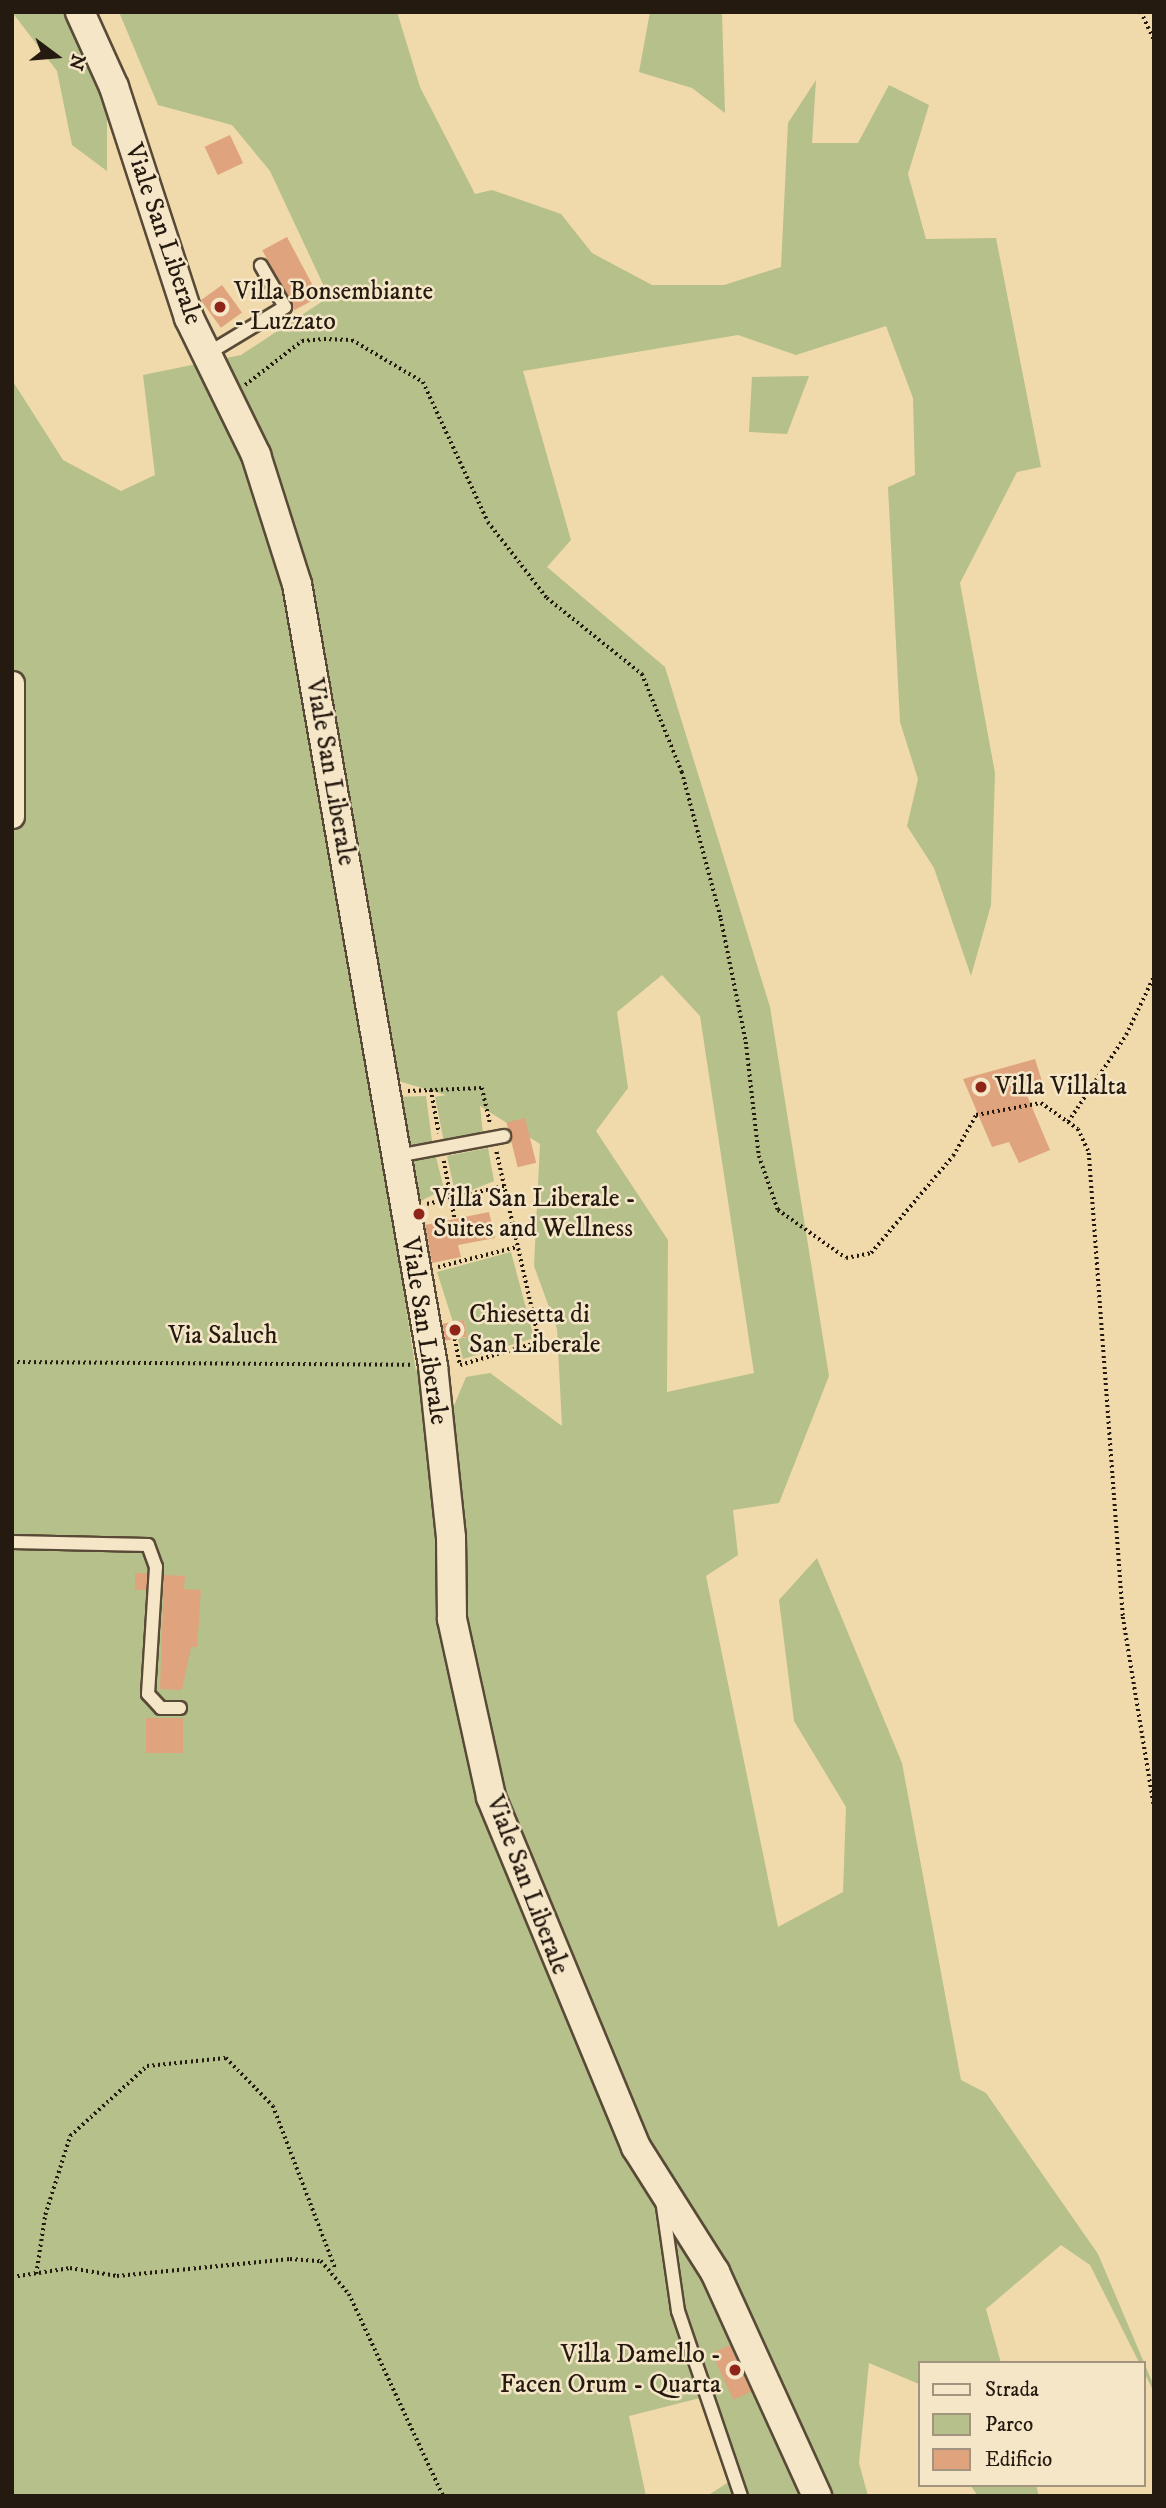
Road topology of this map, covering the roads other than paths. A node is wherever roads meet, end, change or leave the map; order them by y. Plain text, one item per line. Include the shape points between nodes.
1 (80, 12) edge
2 (261, 266) dead end
3 (207, 354) junction
4 (12, 682) edge
5 (12, 816) edge
6 (499, 1137) road end
7 (397, 1156) junction
8 (12, 1542) edge
9 (180, 1708) dead end
10 (661, 2186) junction
11 (741, 2496) edge
12 (817, 2496) edge

1 - 3 street, Viale San Liberale via 114,88
2 - 3 lane via 285,307
3 - 7 street, Viale San Liberale via 256,455 297,584
4 - 5 street
6 - 7 lane
7 - 10 street, Viale San Liberale via 433,1366 451,1537 452,1619 491,1797 595,2059
8 - 9 lane via 142,1544 154,1552 148,1694 161,1708
10 - 11 lane via 665,2256 678,2311
10 - 12 street, Viale San Liberale via 715,2272

